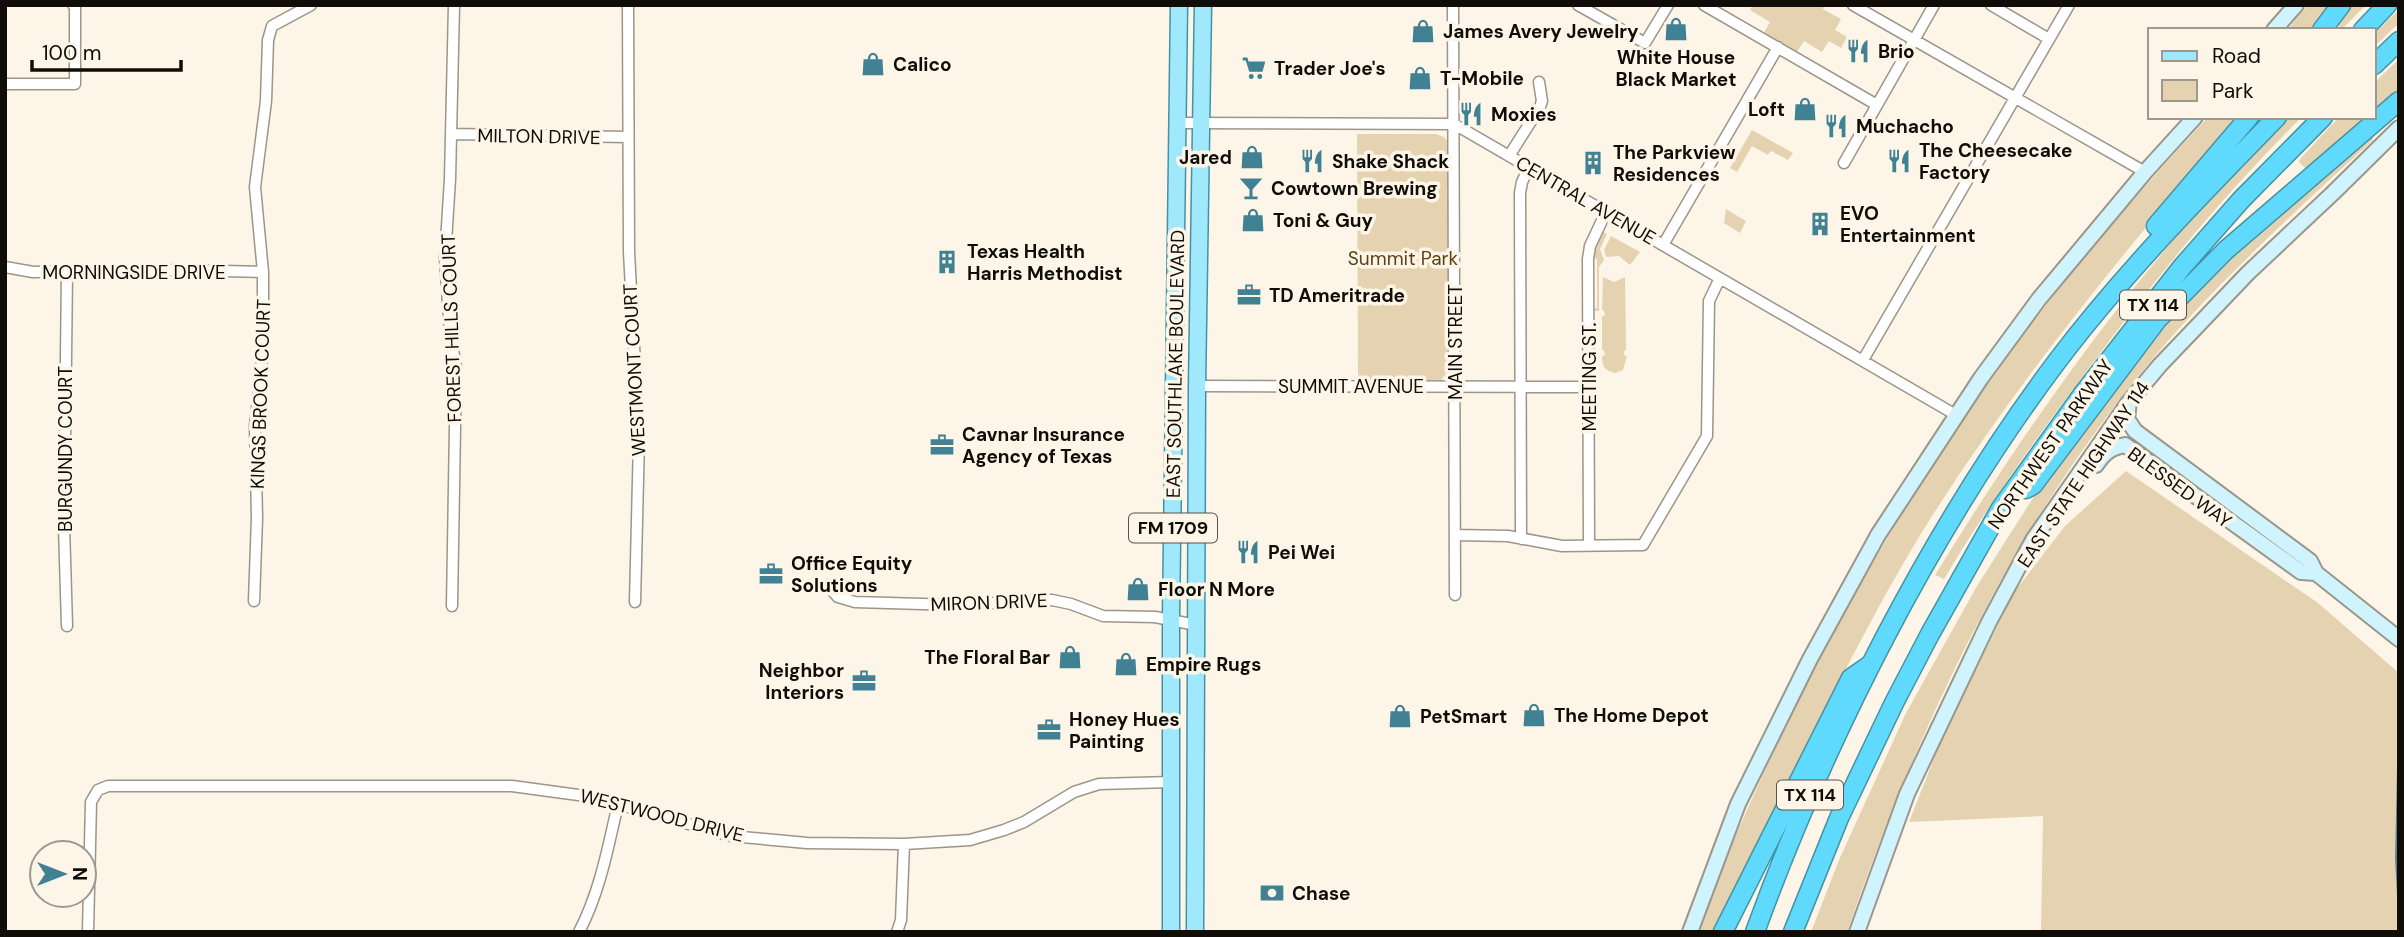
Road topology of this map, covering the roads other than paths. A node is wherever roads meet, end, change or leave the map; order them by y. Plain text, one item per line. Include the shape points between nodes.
1 (73, 5) edge
2 (311, 5) edge
3 (454, 5) edge
4 (628, 5) edge
5 (1180, 5) edge
6 (1203, 5) edge
7 (1453, 5) edge
8 (1578, 5) edge
9 (1668, 5) edge
10 (1704, 5) edge
11 (1853, 5) edge
12 (1934, 5) edge
13 (1991, 5) edge
14 (2069, 5) edge
15 (2296, 5) edge
16 (2341, 5) edge
17 (2386, 5) edge
18 (2276, 28) edge
19 (2324, 28) edge
20 (2365, 28) edge
21 (2049, 39) junction
22 (1914, 40) junction
23 (2399, 41) edge
24 (1778, 47) junction
25 (2376, 63) edge
26 (1539, 82) dead end
27 (5, 84) edge
28 (2015, 98) junction
29 (2399, 101) edge
30 (1877, 105) junction
31 (2193, 119) edge
32 (2247, 119) edge
33 (2275, 119) edge
34 (2321, 119) edge
35 (1178, 123) junction
36 (1201, 124) junction
37 (1454, 124) junction
38 (2399, 128) edge
39 (451, 134) junction
40 (628, 137) junction
41 (1510, 156) junction
42 (1844, 163) dead end
43 (1529, 167) junction
44 (2145, 172) junction
45 (1606, 212) junction
46 (1663, 245) junction
47 (5, 267) edge
48 (66, 272) junction
49 (263, 272) junction
50 (1720, 278) junction
51 (2118, 287) junction
52 (1863, 360) junction
53 (1197, 386) junction
54 (1455, 386) junction
55 (1520, 387) junction
56 (1588, 387) junction
57 (2129, 402) junction
58 (1956, 415) junction
59 (2001, 509) junction
60 (1455, 535) junction
61 (1521, 539) junction
62 (2033, 540) junction
63 (1589, 545) junction
64 (2316, 573) junction
65 (827, 585) dead end
66 (1455, 595) dead end
67 (254, 601) dead end
68 (635, 602) dead end
69 (452, 606) dead end
70 (1171, 619) junction
71 (1196, 625) junction
72 (67, 626) dead end
73 (2399, 639) edge
74 (1874, 662) junction
75 (1171, 782) junction
76 (618, 804) junction
77 (904, 844) junction
78 (1813, 878) junction
79 (88, 932) edge
80 (579, 932) edge
81 (897, 932) edge
82 (1171, 932) edge
83 (1195, 932) edge
84 (1690, 932) edge
85 (1723, 932) edge
86 (1755, 932) edge
87 (1793, 932) edge
88 (1805, 932) edge
89 (1857, 932) edge

1 - 27 street via 75,84
2 - 49 street, KINGS BROOK COURT via 270,29 255,187
3 - 39 street, FOREST HILLS COURT
4 - 40 street, WESTMONT COURT
5 - 35 main road, EAST SOUTHLAKE BOULEVARD / FM 1709
6 - 36 main road, EAST SOUTHLAKE BOULEVARD / FM 1709
7 - 37 street, MAIN STREET
8 - 9 street via 1645,43
10 - 24 street
11 - 22 street
12 - 22 street
13 - 21 street
14 - 21 street
15 - 18 main road
16 - 19 highway
17 - 20 highway
21 - 28 street
22 - 28 street
22 - 30 street
23 - 25 highway
24 - 30 street
24 - 46 street
26 - 41 street via 1540,107
28 - 44 street
28 - 52 street
29 - 59 highway via 2227,250 2157,320 2033,485
30 - 42 street
31 - 44 main road
32 - 51 highway via 2122,266
33 - 51 highway, NORTHWEST PARKWAY / TX 114
34 - 59 highway, NORTHWEST PARKWAY / TX 114 via 2182,267 2081,395
35 - 36 street, CENTRAL AVENUE
35 - 70 main road, EAST SOUTHLAKE BOULEVARD / FM 1709
36 - 37 street, CENTRAL AVENUE
36 - 53 main road, EAST SOUTHLAKE BOULEVARD / FM 1709
37 - 41 street, CENTRAL AVENUE
37 - 54 street, MAIN STREET
38 - 57 main road, EAST STATE HIGHWAY 114 via 2211,311
39 - 40 street, MILTON DRIVE
39 - 69 street, FOREST HILLS COURT via 445,258 456,367
40 - 68 street, WESTMONT COURT via 639,439
41 - 43 street, CENTRAL AVENUE
43 - 45 street, CENTRAL AVENUE
43 - 55 street via 1520,193
44 - 58 main road via 2039,299
45 - 46 street, CENTRAL AVENUE
45 - 56 street, MEETING ST. via 1588,259
46 - 50 street, CENTRAL AVENUE
47 - 48 street, MORNINGSIDE DRIVE
48 - 49 street, MORNINGSIDE DRIVE
48 - 72 street, BURGUNDY COURT
49 - 67 street, KINGS BROOK COURT via 255,425
50 - 52 street, CENTRAL AVENUE
50 - 63 street via 1709,301 1709,427 1703,445 1643,545
51 - 74 highway, NORTHWEST PARKWAY / TX 114 via 2058,360 1999,444 1937,544
52 - 58 street, CENTRAL AVENUE
53 - 54 street, SUMMIT AVENUE
53 - 71 main road, EAST SOUTHLAKE BOULEVARD / FM 1709
54 - 55 street, SUMMIT AVENUE
54 - 60 street, MAIN STREET
55 - 56 street, SUMMIT AVENUE
55 - 61 street
56 - 63 street, MEETING ST.
57 - 62 main road, EAST STATE HIGHWAY 114
57 - 64 main road, BLESSED WAY via 2127,419 2135,431 2310,561
58 - 84 main road via 1878,534 1810,659 1738,804
59 - 78 highway, NORTHWEST PARKWAY / TX 114 via 1906,680
60 - 61 street
60 - 66 street, MAIN STREET
61 - 63 street via 1549,545
62 - 64 main road, BLESSED WAY via 2053,528 2103,454 2112,447 2125,446 2301,572
62 - 89 main road, EAST STATE HIGHWAY 114 via 1907,794
64 - 73 main road, BLESSED WAY
65 - 70 street, MIRON DRIVE via 838,597 855,602 956,605 1052,600 1103,616
70 - 71 street, MIRON DRIVE
70 - 75 main road, EAST SOUTHLAKE BOULEVARD / FM 1709
71 - 83 main road, EAST SOUTHLAKE BOULEVARD / FM 1709
74 - 85 highway via 1851,678
74 - 86 highway, NORTHWEST PARKWAY / TX 114 via 1818,776
75 - 77 street, WESTWOOD DRIVE via 1099,784 1074,792 1004,830 970,840
75 - 82 main road, EAST SOUTHLAKE BOULEVARD / FM 1709
76 - 77 street, WESTWOOD DRIVE via 731,836
76 - 79 street, WESTWOOD DRIVE via 512,786 118,785 98,790 91,802
76 - 80 street via 599,883
77 - 81 street
78 - 87 highway, NORTHWEST PARKWAY / TX 114
78 - 88 highway via 1815,904

